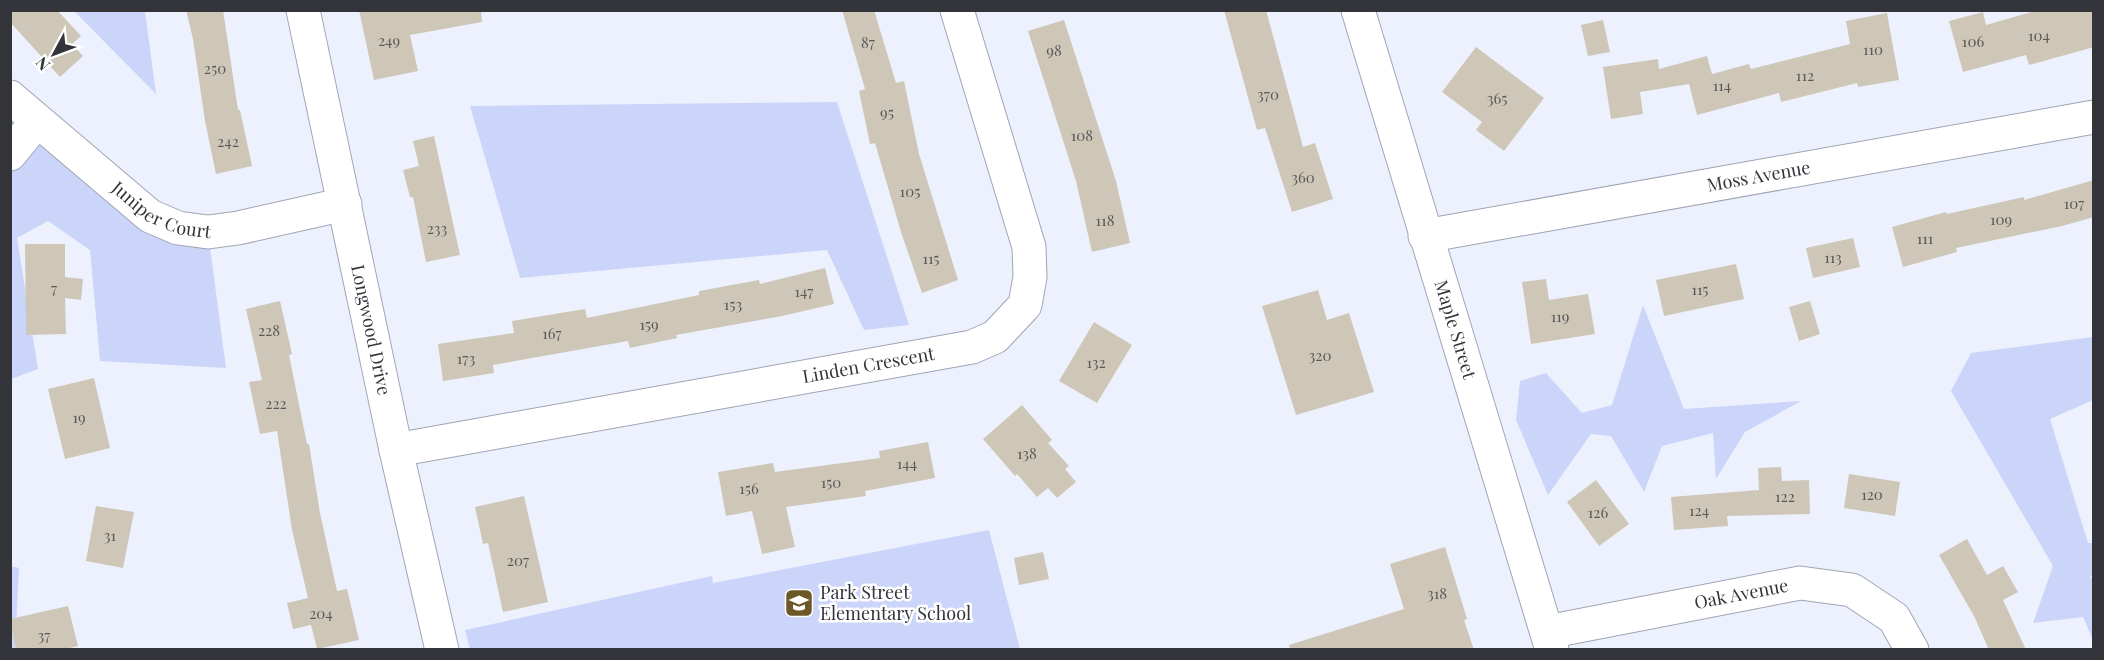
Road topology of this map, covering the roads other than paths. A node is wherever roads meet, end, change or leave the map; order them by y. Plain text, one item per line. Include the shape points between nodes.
1 (303, 10) edge
2 (957, 10) edge
3 (1358, 10) edge
4 (10, 98) edge
5 (2094, 117) edge
6 (37, 121) junction
7 (10, 154) edge
8 (345, 204) junction
9 (1425, 236) junction
10 (396, 450) junction
11 (1550, 641) edge
12 (442, 650) edge
13 (1912, 650) edge

1 - 8 street, Longwood Drive
2 - 10 street, Linden Crescent via 1029,247 1030,277 1025,305 995,338 972,347
3 - 9 street, Maple Street
4 - 6 street, Juniper Court
5 - 9 street, Moss Avenue
6 - 7 street
6 - 8 street, Juniper Court via 150,216 178,228 208,232 238,228
8 - 10 street, Longwood Drive
9 - 11 street, Maple Street
10 - 12 street, Longwood Drive
11 - 13 street, Oak Avenue via 1800,583 1852,590 1894,618

